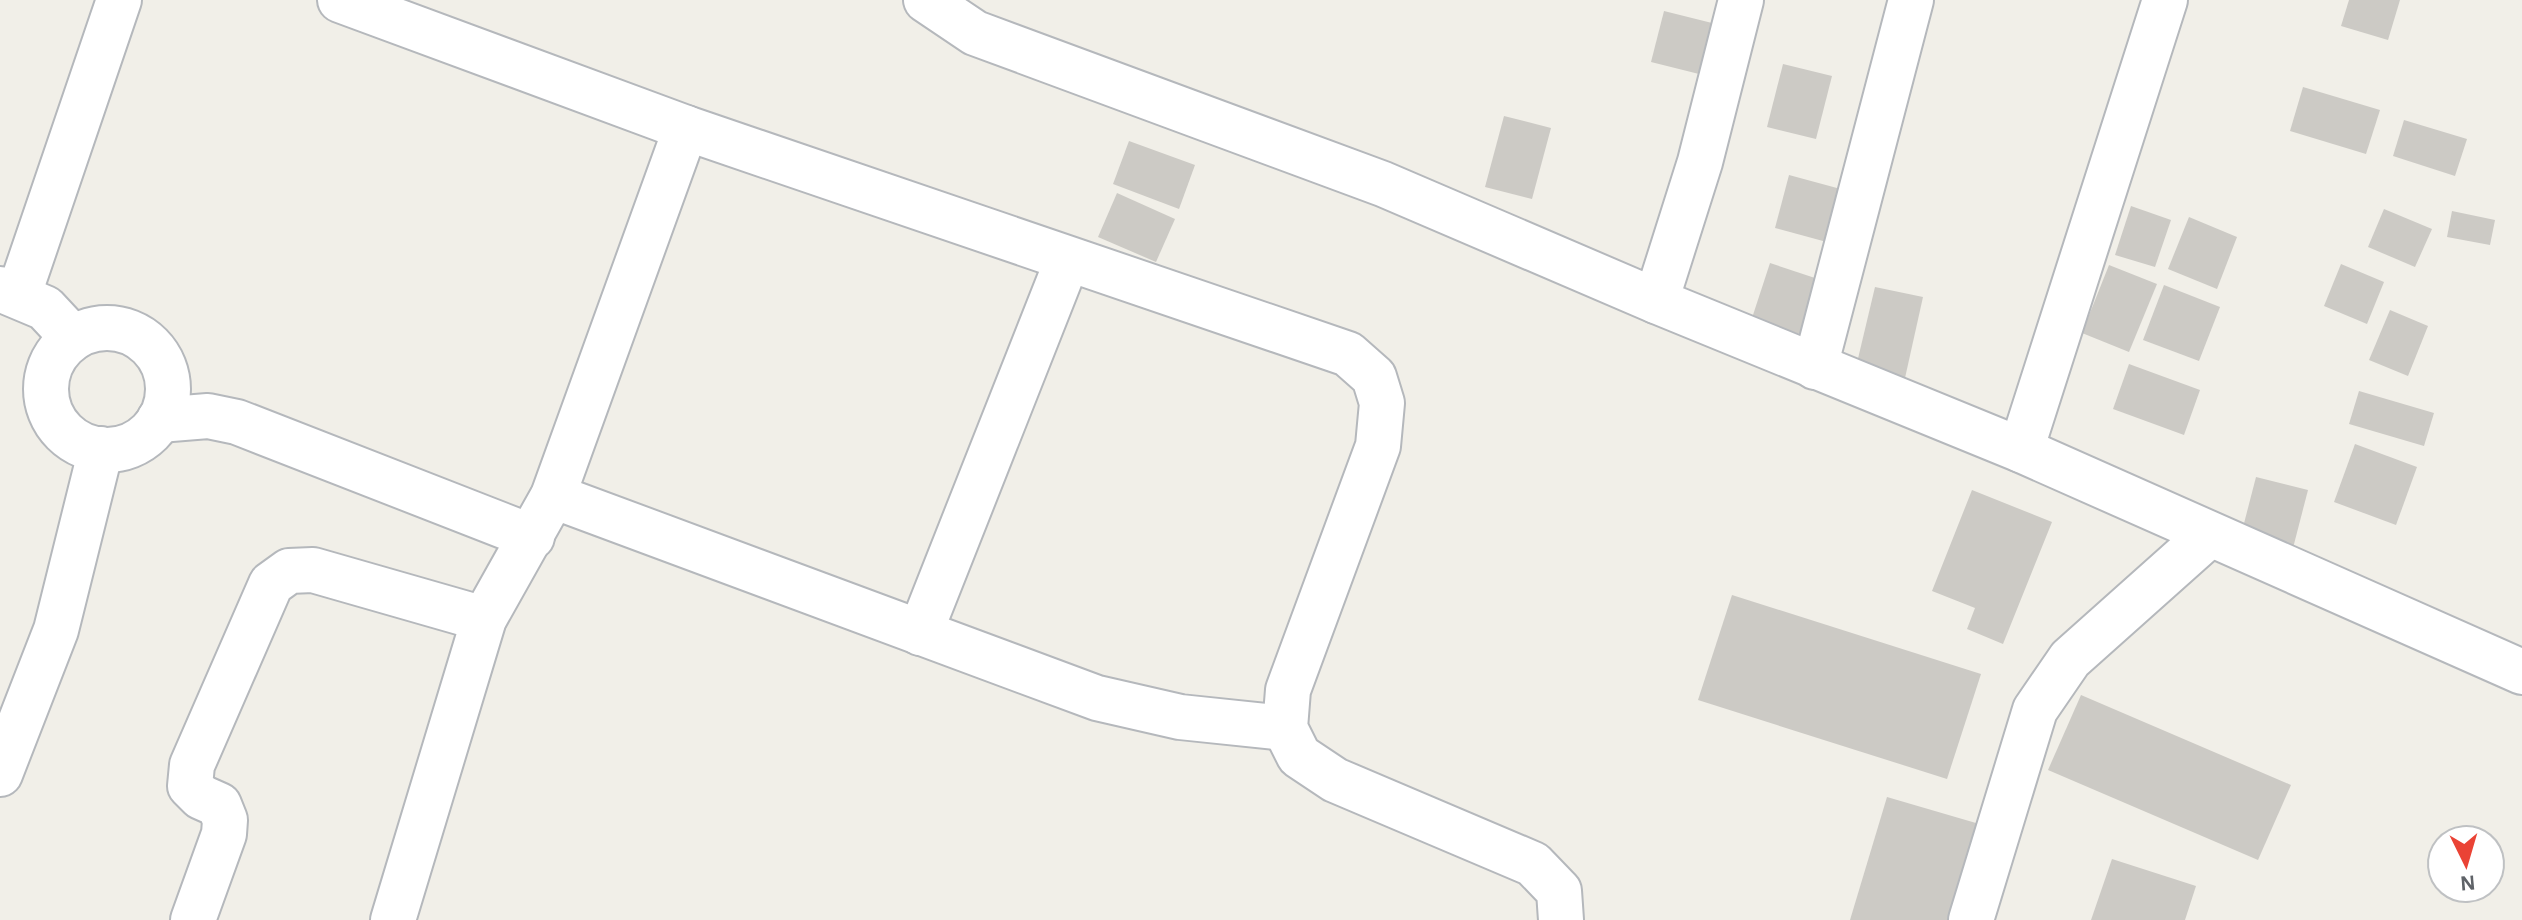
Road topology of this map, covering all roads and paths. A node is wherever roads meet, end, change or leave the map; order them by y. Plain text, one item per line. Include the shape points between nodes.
1 (119, 0) edge
2 (340, 0) edge
3 (926, 0) edge
4 (1741, 0) edge
5 (1911, 0) edge
6 (2165, 0) edge
7 (686, 128) junction
8 (1067, 261) junction
9 (9, 291) edge
10 (1656, 301) junction
11 (73, 338) junction
12 (1815, 367) junction
13 (159, 420) junction
14 (101, 449) junction
15 (2021, 450) junction
16 (553, 496) junction
17 (2209, 535) junction
18 (532, 537) junction
19 (484, 619) junction
20 (920, 633) junction
21 (2522, 672) edge
22 (1285, 728) junction
23 (0, 774) edge
24 (193, 920) edge
25 (393, 920) edge
26 (1561, 920) edge
27 (1971, 920) edge

1 - 9 street
2 - 7 street
3 - 10 street via 975,33 1383,184
4 - 10 street via 1700,162
5 - 12 street
6 - 15 street
7 - 8 street
7 - 16 street
8 - 20 street
8 - 22 street via 1348,354 1374,377 1382,403 1378,446 1288,690
9 - 11 street via 45,308
10 - 12 street
11 - 13 street via 112,328 149,345 167,381
11 - 14 street via 49,370 46,397 65,432
12 - 15 street
13 - 14 street via 128,446
13 - 18 street via 208,416 237,422
14 - 23 street via 56,630
15 - 17 street
16 - 18 street
16 - 20 street
17 - 21 street
17 - 27 street via 2070,659 2035,710
18 - 19 street
19 - 24 street via 313,570 289,571 271,584 192,765 190,786 219,805 225,820
19 - 25 street
20 - 22 street via 1097,698 1180,717
22 - 26 street via 1299,756 1335,780 1533,864 1559,891

